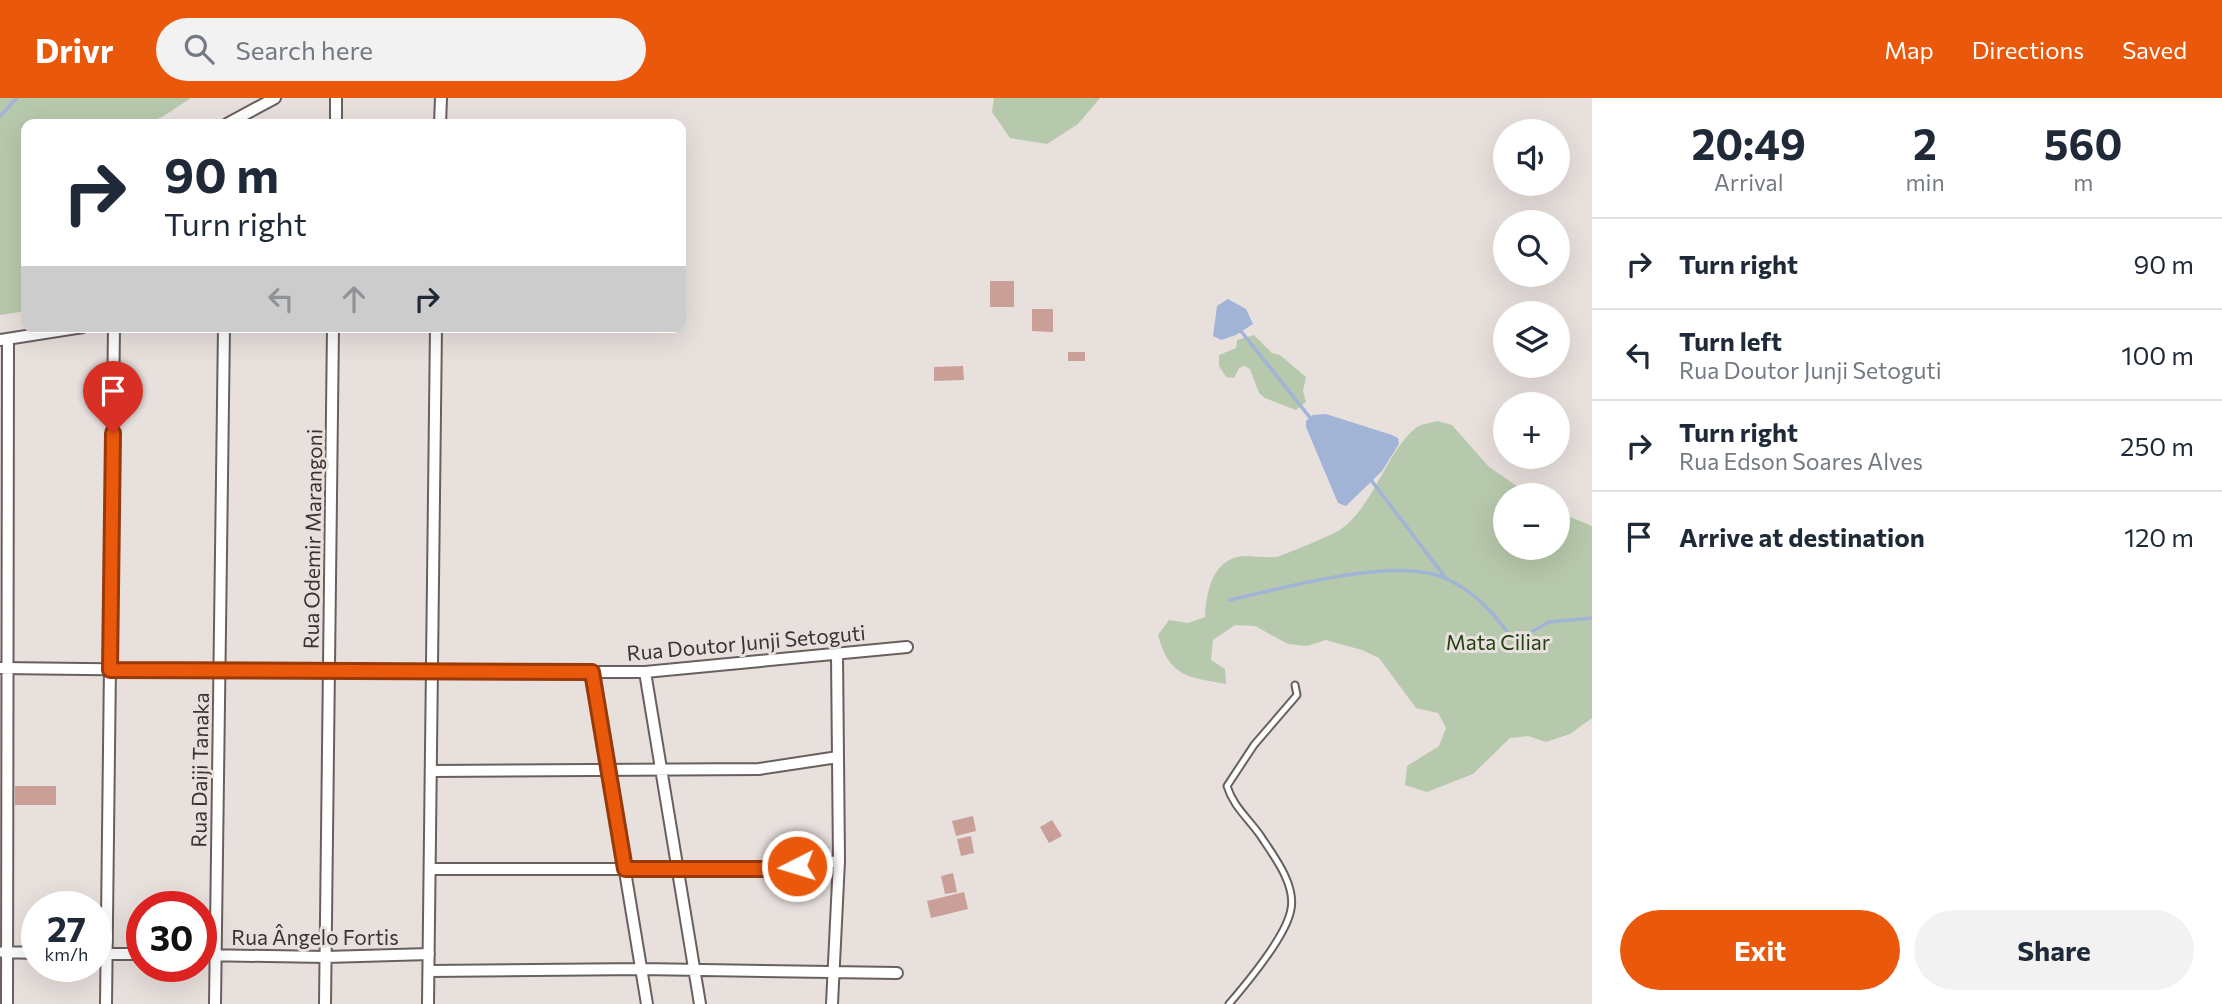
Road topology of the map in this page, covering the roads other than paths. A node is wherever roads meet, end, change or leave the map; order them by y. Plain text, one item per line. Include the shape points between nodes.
1 (275, 98) edge
2 (336, 98) edge
3 (441, 98) edge
4 (236, 119) edge
5 (336, 119) edge
6 (440, 119) edge
7 (47, 333) edge
8 (114, 333) edge
9 (223, 333) edge
10 (333, 333) edge
11 (436, 333) edge
12 (4, 340) edge
13 (908, 647) dead end
14 (837, 654) junction
15 (4, 668) edge
16 (110, 670) junction
17 (219, 671) junction
18 (330, 672) junction
19 (432, 672) junction
20 (592, 672) junction
21 (645, 672) junction
22 (1295, 685) dead end
23 (838, 757) junction
24 (431, 771) junction
25 (662, 771) junction
26 (608, 772) junction
27 (839, 860) junction
28 (430, 869) junction
29 (625, 869) junction
30 (677, 870) junction
31 (104, 891) edge
32 (216, 891) edge
33 (4, 952) edge
34 (429, 954) junction
35 (217, 955) edge
36 (326, 957) junction
37 (641, 969) junction
38 (429, 971) junction
39 (694, 971) junction
40 (835, 971) junction
41 (897, 973) dead end
42 (104, 982) edge
43 (215, 982) edge
44 (7, 1004) edge
45 (106, 1004) edge
46 (215, 1004) edge
47 (326, 1004) edge
48 (429, 1004) edge
49 (647, 1004) edge
50 (700, 1004) edge
51 (832, 1004) edge
52 (1229, 1004) edge

1 - 4 street
2 - 5 street
3 - 6 street
7 - 12 street
8 - 16 street
9 - 17 street, Rua Daiji Tanaka
10 - 18 street, Rua Odemir Marangoni
11 - 19 street
12 - 15 street
13 - 14 street, Rua Doutor Junji Setoguti
14 - 21 street, Rua Doutor Junji Setoguti
14 - 23 street
15 - 16 street, Rua Doutor Junji Setoguti
15 - 33 street
16 - 17 street, Rua Doutor Junji Setoguti
16 - 31 street
17 - 18 street, Rua Doutor Junji Setoguti
17 - 32 street, Rua Daiji Tanaka
18 - 19 street, Rua Doutor Junji Setoguti
18 - 36 street, Rua Odemir Marangoni
19 - 20 street, Rua Doutor Junji Setoguti
19 - 24 street
20 - 21 street, Rua Doutor Junji Setoguti
20 - 26 street
21 - 25 street
22 - 52 lane via 1295,698 1254,745 1227,786 1279,866 1292,907 1266,955
23 - 25 street via 759,769
23 - 27 street
24 - 26 street
24 - 28 street
25 - 26 street
25 - 30 street
26 - 29 street
27 - 30 street via 776,869
27 - 40 street
28 - 29 street
28 - 34 street
29 - 30 street
29 - 37 street
30 - 39 street
33 - 44 street
34 - 36 street, Rua Ângelo Fortis
34 - 38 street
35 - 36 street, Rua Ângelo Fortis
36 - 47 street, Rua Odemir Marangoni
37 - 38 street
37 - 39 street
37 - 49 street
38 - 48 street
39 - 40 street
39 - 50 street
40 - 41 street
40 - 51 street
42 - 45 street
43 - 46 street, Rua Daiji Tanaka

